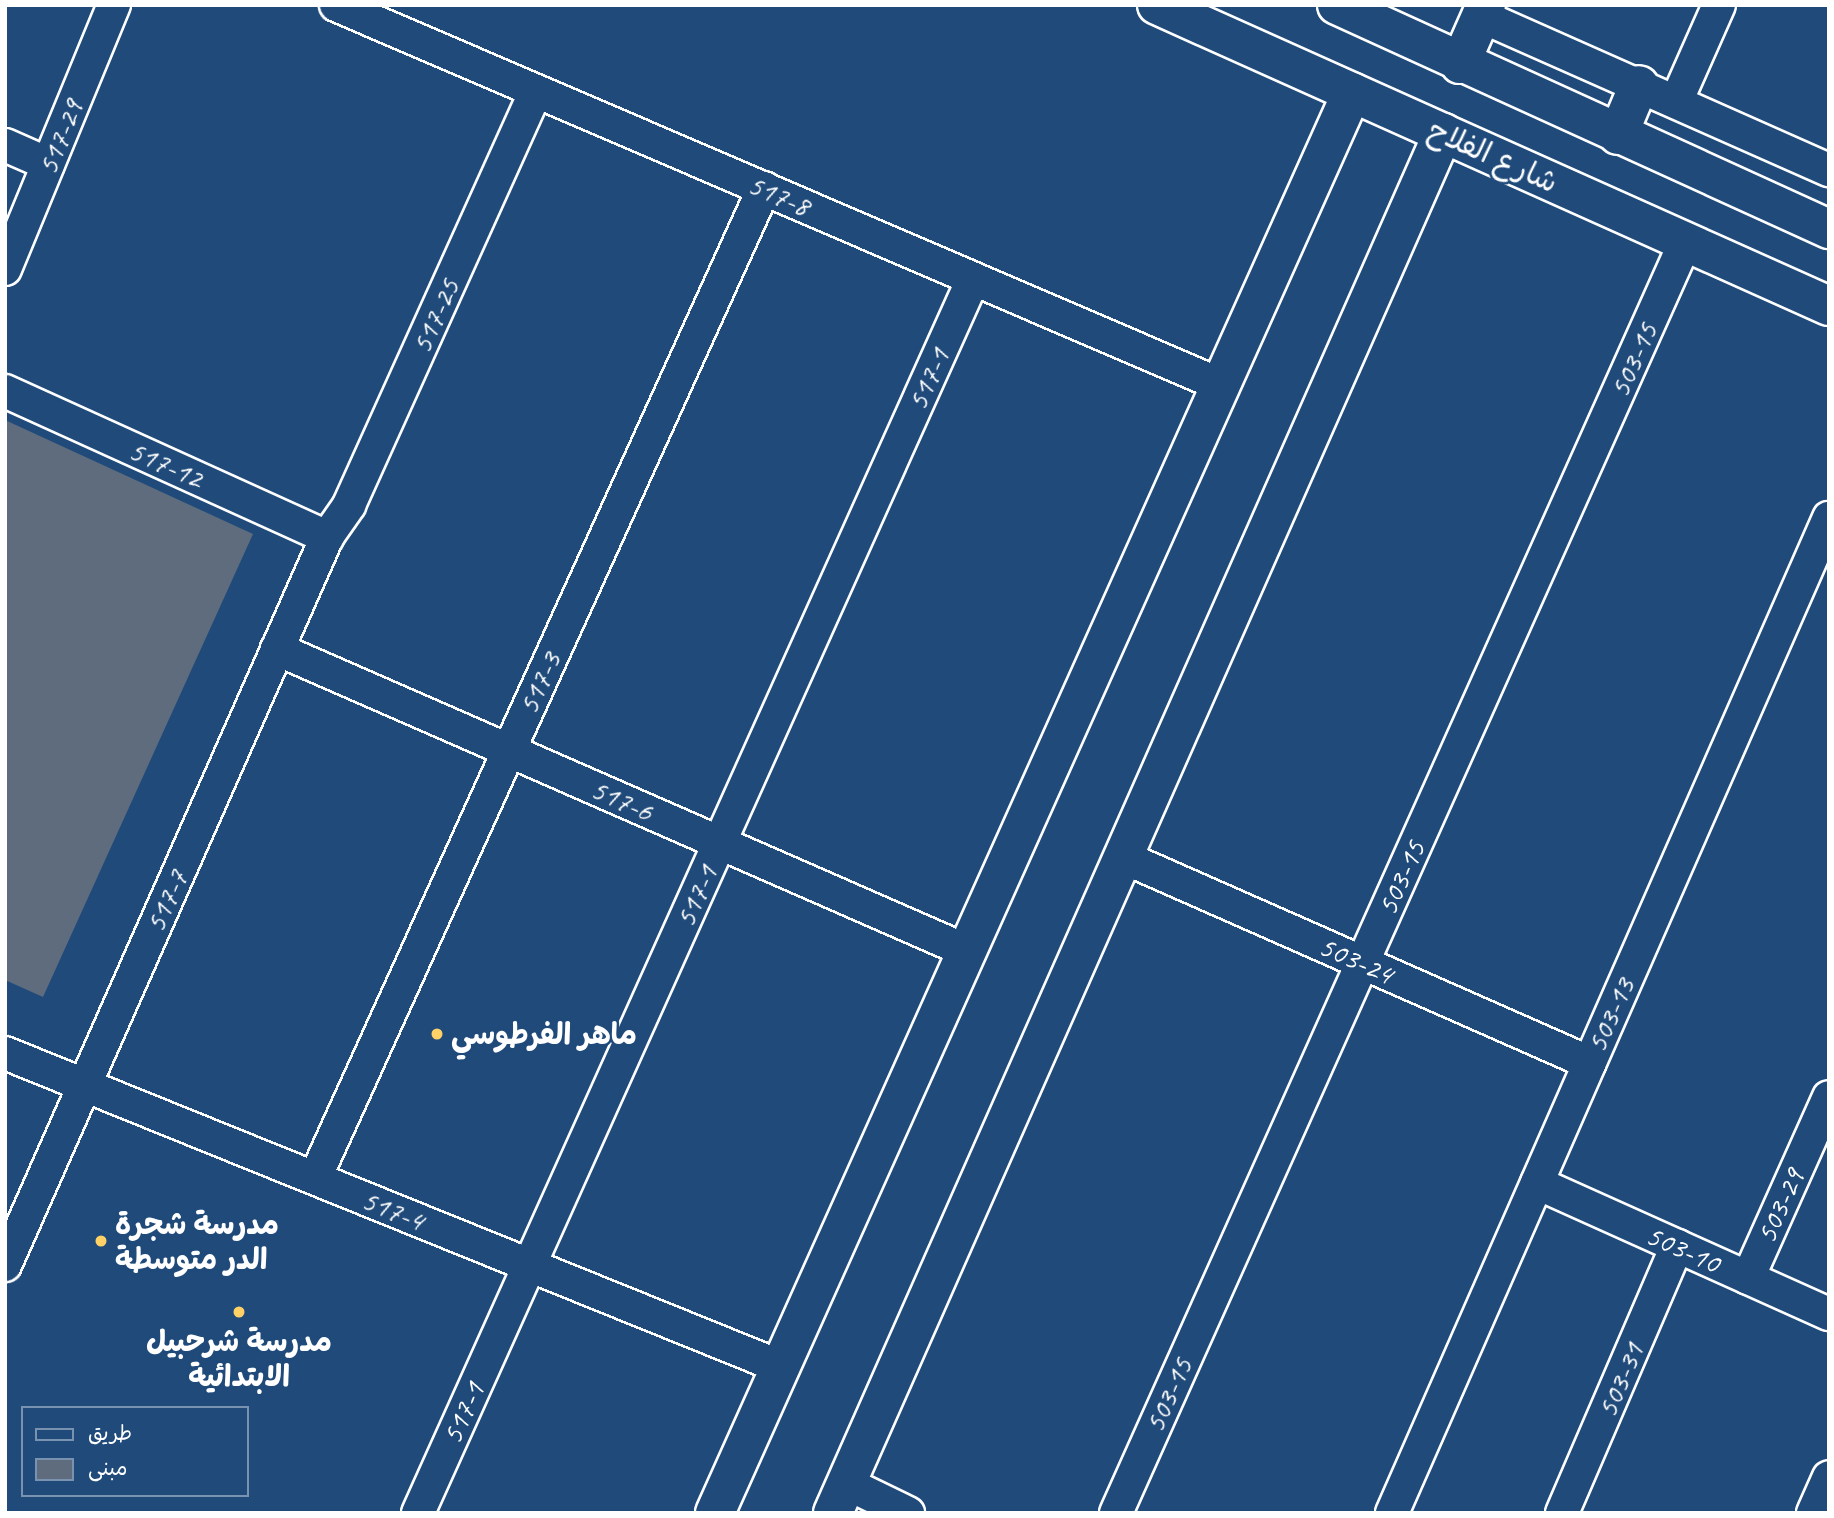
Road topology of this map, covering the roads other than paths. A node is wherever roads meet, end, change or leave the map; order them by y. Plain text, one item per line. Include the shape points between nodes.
1 (114, 5) edge
2 (336, 5) edge
3 (1157, 5) edge
4 (1337, 5) edge
5 (1719, 5) edge
6 (1484, 10) edge
7 (1386, 15) edge
8 (1460, 64) junction
9 (1639, 85) junction
10 (536, 91) junction
11 (1352, 92) junction
12 (1676, 102) junction
13 (1443, 133) junction
14 (1618, 135) junction
15 (5, 145) edge
16 (48, 164) junction
17 (1829, 170) edge
18 (764, 188) junction
19 (1829, 229) edge
20 (1685, 243) junction
21 (5, 269) edge
22 (973, 279) junction
23 (1829, 306) edge
24 (1221, 385) junction
25 (5, 391) edge
26 (1829, 518) edge
27 (327, 537) junction
28 (277, 649) junction
29 (509, 750) junction
30 (719, 842) junction
31 (1123, 857) junction
32 (967, 951) junction
33 (1363, 962) junction
34 (5, 1053) edge
35 (1590, 1063) junction
36 (85, 1085) junction
37 (1829, 1097) edge
38 (315, 1178) junction
39 (1536, 1183) junction
40 (1677, 1246) junction
41 (5, 1265) edge
42 (529, 1265) junction
43 (1748, 1278) junction
44 (1829, 1314) edge
45 (781, 1367) junction
46 (1829, 1477) edge
47 (839, 1498) edge
48 (418, 1513) edge
49 (715, 1513) edge
50 (908, 1513) edge
51 (1116, 1513) edge
52 (1392, 1513) edge
53 (1562, 1513) edge
54 (1813, 1513) edge

1 - 16 street, 517-29
2 - 10 street, 517-8
3 - 11 street, شارع الفلاح
4 - 7 street
5 - 12 street
6 - 8 street
6 - 9 street
7 - 8 street
8 - 14 street
9 - 12 street
9 - 14 street
10 - 18 street, 517-8
10 - 27 street, 517-25 via 349,505
11 - 13 street, شارع الفلاح
11 - 24 street
12 - 17 street
13 - 20 street, شارع الفلاح
13 - 31 street
14 - 19 street
15 - 16 street
16 - 21 street, 517-29
18 - 22 street, 517-8
18 - 29 street, 517-3
20 - 23 street, شارع الفلاح
20 - 33 street, 503-15
22 - 24 street, 517-8
22 - 30 street, 517-1
24 - 32 street
25 - 27 street, 517-12
26 - 35 street, 503-13
27 - 28 street, 517-7
28 - 29 street, 517-6
28 - 36 street, 517-7
29 - 30 street, 517-6
29 - 38 street, 517-3
30 - 32 street, 517-6
30 - 42 street, 517-1
31 - 33 street, 503-24
31 - 47 street
32 - 45 street
33 - 35 street, 503-24
33 - 51 street, 503-15
34 - 36 street, 517-4
35 - 39 street, 503-13
36 - 38 street, 517-4
36 - 41 street, 517-7
37 - 43 street, 503-29
38 - 42 street, 517-4
39 - 40 street, 503-10
39 - 52 street, 503-13
40 - 43 street, 503-10
40 - 53 street, 503-31
42 - 45 street, 517-4
42 - 48 street, 517-1
43 - 44 street, 503-10
45 - 49 street
46 - 54 street
47 - 50 street

